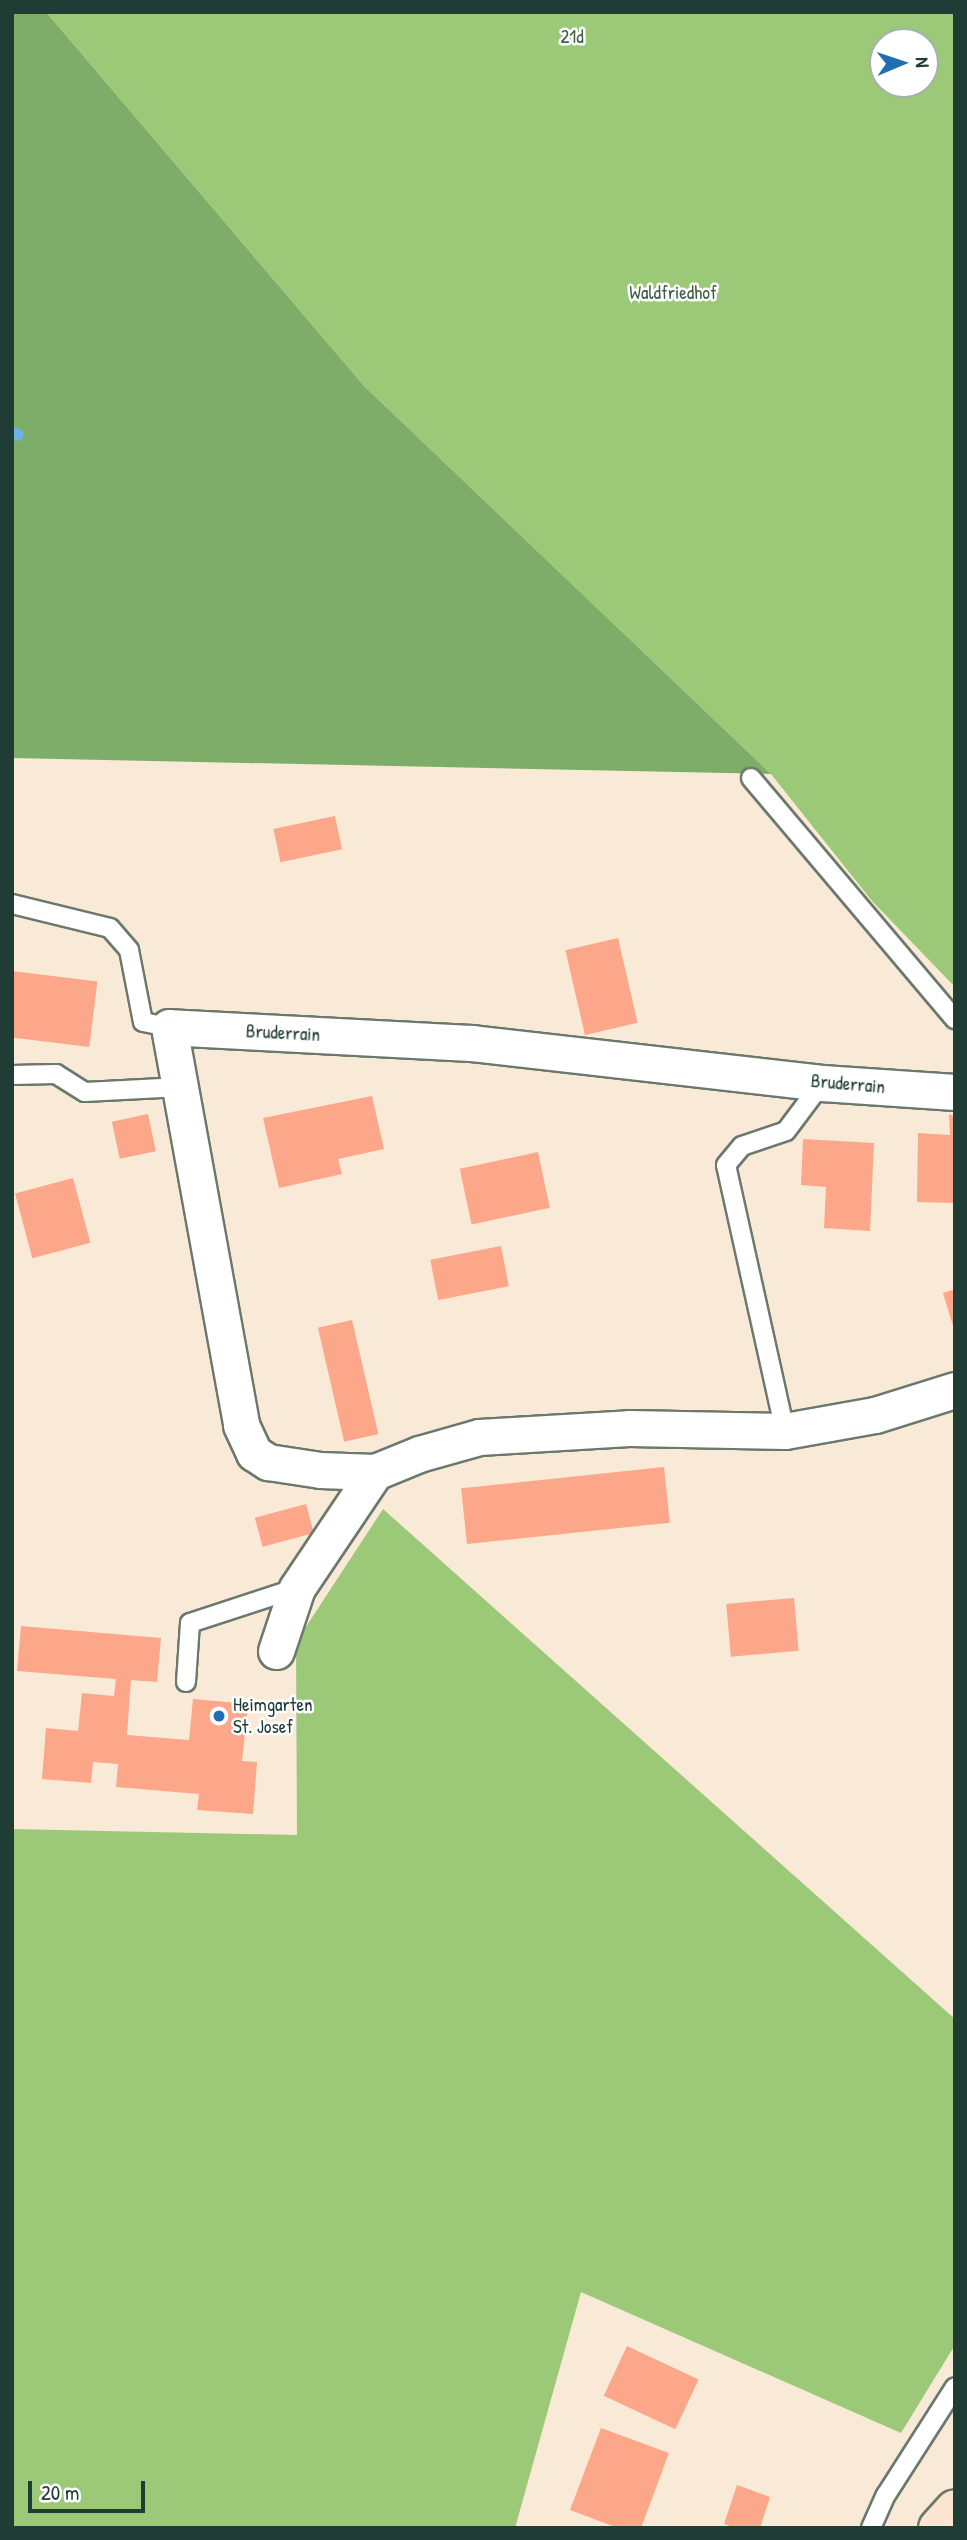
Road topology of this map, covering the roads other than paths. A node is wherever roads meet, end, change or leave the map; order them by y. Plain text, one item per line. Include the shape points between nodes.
1 (751, 778) dead end
2 (12, 904) edge
3 (955, 1020) edge
4 (169, 1027) junction
5 (12, 1075) edge
6 (822, 1083) junction
7 (181, 1087) junction
8 (955, 1092) edge
9 (955, 1390) edge
10 (785, 1431) junction
11 (375, 1472) junction
12 (297, 1588) junction
13 (275, 1651) dead end
14 (186, 1682) dead end
15 (955, 2387) edge
16 (955, 2509) edge
17 (871, 2528) edge
18 (938, 2528) edge

1 - 3 lane
2 - 4 lane via 110,928 129,950 143,1022
4 - 6 street, Bruderrain via 472,1043
4 - 7 street
5 - 7 lane via 55,1074 85,1093
6 - 8 street, Bruderrain
6 - 10 lane via 786,1131 742,1146 726,1165
7 - 11 street via 241,1425 254,1453 275,1464
9 - 10 street via 875,1415
10 - 11 street via 629,1428 479,1437
11 - 12 street
12 - 13 street
12 - 14 lane via 190,1623
15 - 17 lane via 886,2495
16 - 18 main road

